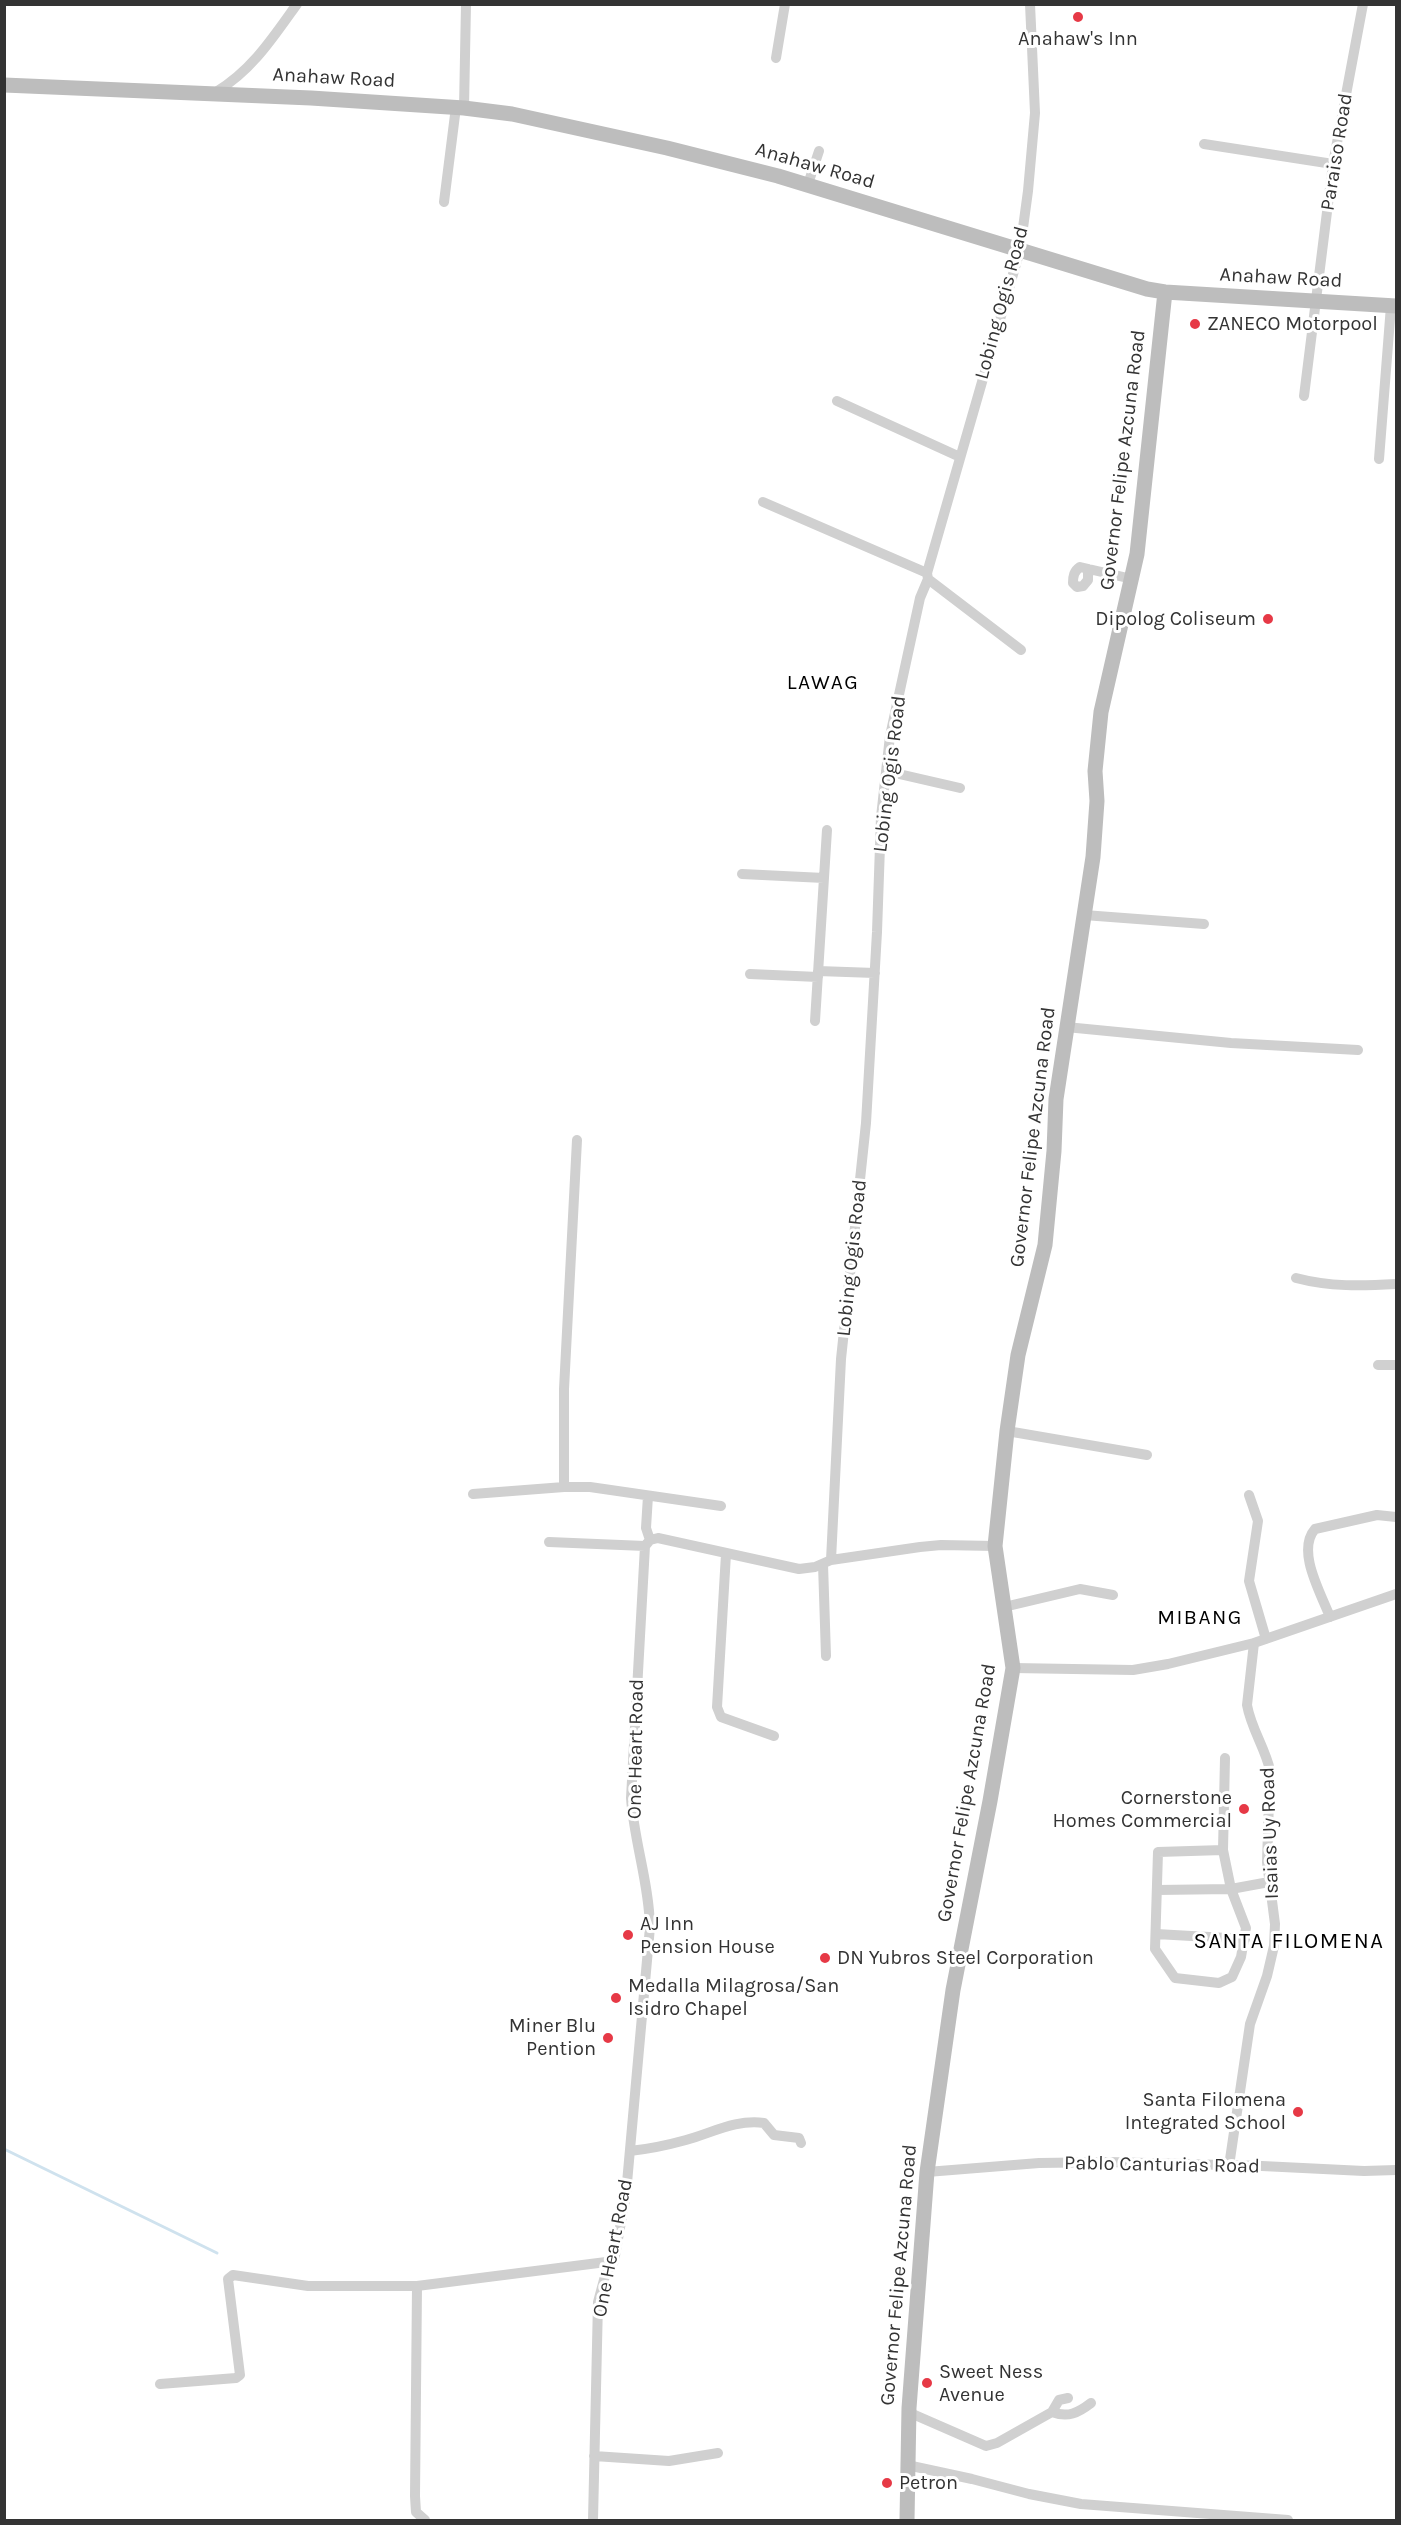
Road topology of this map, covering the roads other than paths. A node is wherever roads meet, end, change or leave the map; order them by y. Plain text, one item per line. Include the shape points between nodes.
1 (297, 4) edge
2 (466, 4) edge
3 (785, 4) edge
4 (1030, 4) edge
5 (1363, 4) edge
6 (776, 58) dead end
7 (4, 85) edge
8 (216, 92) junction
9 (460, 107) junction
10 (1204, 144) dead end
11 (819, 151) dead end
12 (1333, 164) junction
13 (808, 184) junction
14 (444, 202) dead end
15 (1020, 250) junction
16 (1166, 292) junction
17 (1315, 301) junction
18 (1394, 306) edge
19 (1304, 396) dead end
20 (837, 401) dead end
21 (960, 457) junction
22 (1379, 459) dead end
23 (763, 502) dead end
24 (1088, 569) dead end
25 (927, 576) junction
26 (1132, 579) junction
27 (1021, 650) dead end
28 (886, 771) junction
29 (960, 788) dead end
30 (827, 830) dead end
31 (742, 874) dead end
32 (824, 878) junction
33 (1084, 915) junction
34 (1204, 924) dead end
35 (875, 973) junction
36 (750, 974) dead end
37 (818, 974) junction
38 (815, 1021) dead end
39 (1066, 1027) junction
40 (1358, 1050) dead end
41 (577, 1140) dead end
42 (1296, 1278) dead end
43 (1396, 1284) edge
44 (1378, 1365) dead end
45 (1396, 1365) edge
46 (1007, 1431) junction
47 (1147, 1455) dead end
48 (564, 1487) junction
49 (473, 1494) dead end
50 (648, 1496) junction
51 (1249, 1496) dead end
52 (721, 1506) dead end
53 (1396, 1517) edge
54 (549, 1542) dead end
55 (647, 1543) junction
56 (995, 1546) junction
57 (726, 1554) junction
58 (827, 1562) junction
59 (1396, 1594) edge
60 (1113, 1595) dead end
61 (1004, 1607) junction
62 (1330, 1617) junction
63 (1266, 1639) junction
64 (1254, 1643) junction
65 (826, 1656) dead end
66 (1013, 1668) junction
67 (774, 1736) dead end
68 (1225, 1758) dead end
69 (1223, 1850) junction
70 (1269, 1881) junction
71 (1232, 1889) junction
72 (1157, 1890) junction
73 (1156, 1934) junction
74 (1245, 1939) junction
75 (801, 2143) dead end
76 (630, 2151) junction
77 (1229, 2166) junction
78 (1396, 2170) edge
79 (927, 2172) junction
80 (614, 2261) junction
81 (417, 2286) junction
82 (160, 2384) dead end
83 (1068, 2398) dead end
84 (1091, 2403) dead end
85 (908, 2412) junction
86 (1052, 2412) junction
87 (718, 2452) dead end
88 (594, 2456) junction
89 (907, 2465) junction
90 (425, 2520) edge
91 (593, 2520) edge
92 (907, 2520) edge
93 (1288, 2520) edge

1 - 8 street via 253,64
2 - 9 street
3 - 6 street
4 - 15 street, Lobing Ogis Road via 1035,113
5 - 12 street, Paraiso Road
7 - 8 street, Anahaw Road
8 - 9 street, Anahaw Road
9 - 13 street, Anahaw Road via 602,133
9 - 14 street
10 - 12 street
11 - 13 street
12 - 17 street, Paraiso Road
13 - 15 street, Anahaw Road
15 - 16 street, Anahaw Road
15 - 21 street, Lobing Ogis Road
16 - 17 street, Anahaw Road
16 - 26 street, Governor Felipe Azcuna Road
17 - 18 street, Anahaw Road
17 - 19 street, Paraiso Road
18 - 22 street
20 - 21 street
21 - 25 street, Lobing Ogis Road
23 - 25 street
24 - 26 street
25 - 27 street
25 - 28 street, Lobing Ogis Road via 906,658
26 - 33 street, Governor Felipe Azcuna Road via 1101,712 1093,857
28 - 29 street
28 - 35 street, Lobing Ogis Road
30 - 32 street
31 - 32 street
32 - 37 street
33 - 34 street
33 - 39 street, Governor Felipe Azcuna Road
35 - 37 street
35 - 58 street, Lobing Ogis Road via 866,1123 842,1359
36 - 37 street
37 - 38 street
39 - 40 street
39 - 46 street, Governor Felipe Azcuna Road via 1056,1099 1045,1245 1018,1355
41 - 48 street via 564,1389
42 - 43 street via 1345,1287
44 - 45 street
46 - 47 street
46 - 56 street, Governor Felipe Azcuna Road
48 - 49 street
48 - 50 street
50 - 52 street
50 - 55 street, One Heart Road
51 - 63 street via 1257,1521 1249,1581
53 - 62 street via 1377,1515 1315,1529 1310,1535 1307,1558
54 - 55 street
55 - 57 street via 658,1538
55 - 76 street, One Heart Road via 631,1798 650,1927
56 - 58 street via 930,1546
56 - 61 street, Governor Felipe Azcuna Road
57 - 58 street via 799,1569
57 - 67 street via 717,1707 721,1717
58 - 65 street, Lobing Ogis Road
59 - 62 street
60 - 61 street via 1080,1589
61 - 66 street, Governor Felipe Azcuna Road
62 - 63 street
63 - 64 street
64 - 66 street via 1133,1670
64 - 70 street, Isaias Uy Road via 1247,1706 1270,1770
66 - 79 street, Governor Felipe Azcuna Road via 953,1990
68 - 69 street
69 - 71 street
69 - 72 street via 1158,1852
70 - 71 street
70 - 77 street, Isaias Uy Road via 1274,1946 1250,2024
71 - 72 street
71 - 74 street via 1246,1928
72 - 73 street
73 - 74 street
73 - 74 street via 1155,1949 1175,1978 1219,1983 1232,1977
75 - 76 street via 799,2138 774,2135 764,2122 758,2122 734,2124 666,2145
76 - 80 street, One Heart Road
77 - 78 street, Pablo Canturias Road
77 - 79 street, Pablo Canturias Road via 1039,2163
79 - 85 street, Governor Felipe Azcuna Road
80 - 81 street
80 - 88 street, One Heart Road via 598,2302
81 - 82 street via 308,2286 233,2275 228,2279 240,2375
81 - 90 street via 415,2496 416,2512
83 - 86 street via 1059,2400
84 - 86 street via 1075,2414
85 - 86 street via 986,2446
85 - 89 street, Governor Felipe Azcuna Road
87 - 88 street via 669,2461
88 - 91 street, One Heart Road
89 - 92 street, Governor Felipe Azcuna Road
89 - 93 street via 1081,2504

